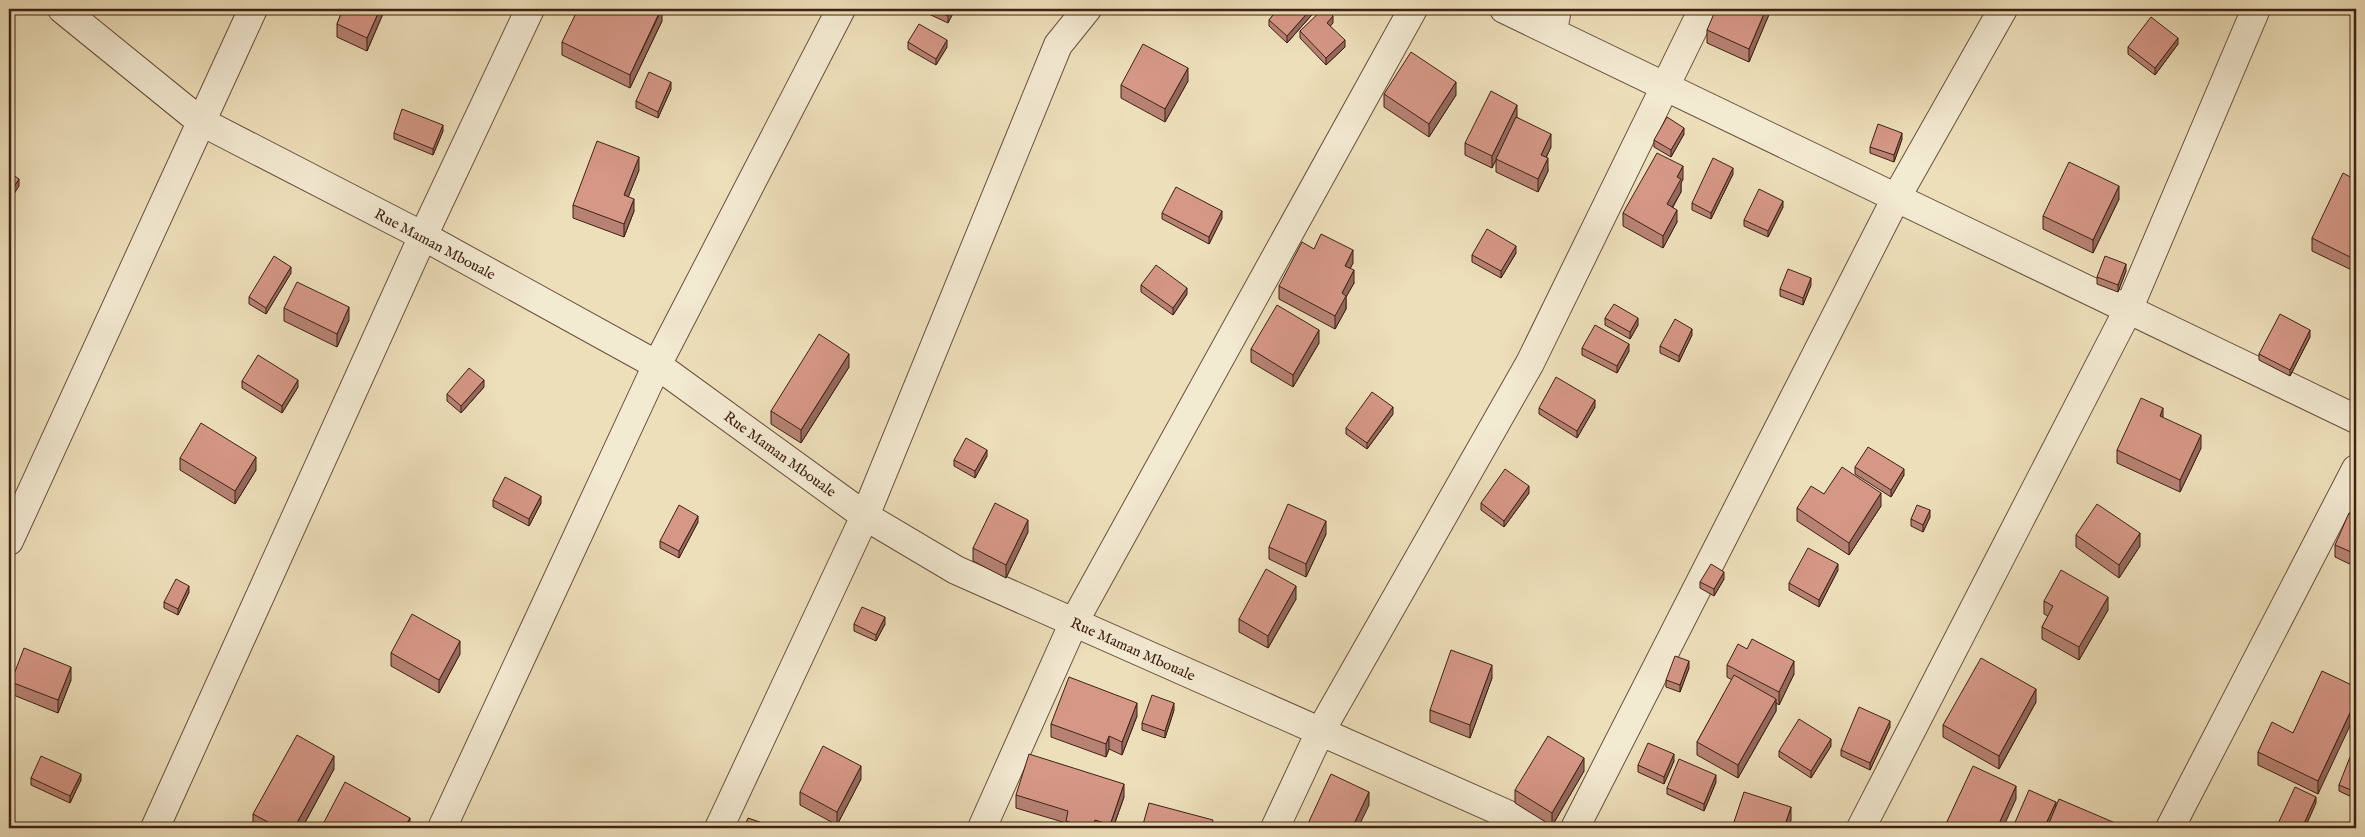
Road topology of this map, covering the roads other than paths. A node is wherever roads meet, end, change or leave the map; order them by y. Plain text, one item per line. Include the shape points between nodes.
1 (62, 9) edge
2 (253, 9) edge
3 (530, 9) edge
4 (841, 9) edge
5 (1087, 9) edge
6 (1413, 9) edge
7 (1504, 9) edge
8 (1703, 9) edge
9 (2003, 9) edge
10 (2256, 9) edge
11 (1555, 20) edge
12 (1666, 88) junction
13 (200, 120) junction
14 (1896, 198) junction
15 (423, 236) junction
16 (2128, 310) junction
17 (656, 365) junction
18 (2356, 419) edge
19 (2356, 469) edge
20 (865, 516) junction
21 (9, 541) edge
22 (1074, 622) junction
23 (1320, 732) junction
24 (156, 828) edge
25 (442, 828) edge
26 (719, 828) edge
27 (982, 828) edge
28 (1275, 828) edge
29 (1538, 828) edge
30 (1576, 828) edge
31 (1861, 828) edge
32 (2170, 828) edge

1 - 13 street, Rue Maman Mbouale
2 - 13 street
3 - 15 street
4 - 17 street
5 - 20 street via 1058,45
6 - 22 street
7 - 11 street
8 - 12 street
9 - 14 street
10 - 16 street
11 - 12 street
12 - 14 street
12 - 23 street via 1530,363
13 - 15 street, Rue Maman Mbouale
13 - 21 street
14 - 16 street
14 - 30 street
15 - 17 street, Rue Maman Mbouale
15 - 24 street
16 - 18 street
16 - 31 street
17 - 20 street, Rue Maman Mbouale
17 - 25 street
19 - 32 street
20 - 22 street, Rue Maman Mbouale via 956,570
20 - 26 street
22 - 23 street, Rue Maman Mbouale
22 - 27 street
23 - 28 street
23 - 29 street, Rue Maman Mbouale

